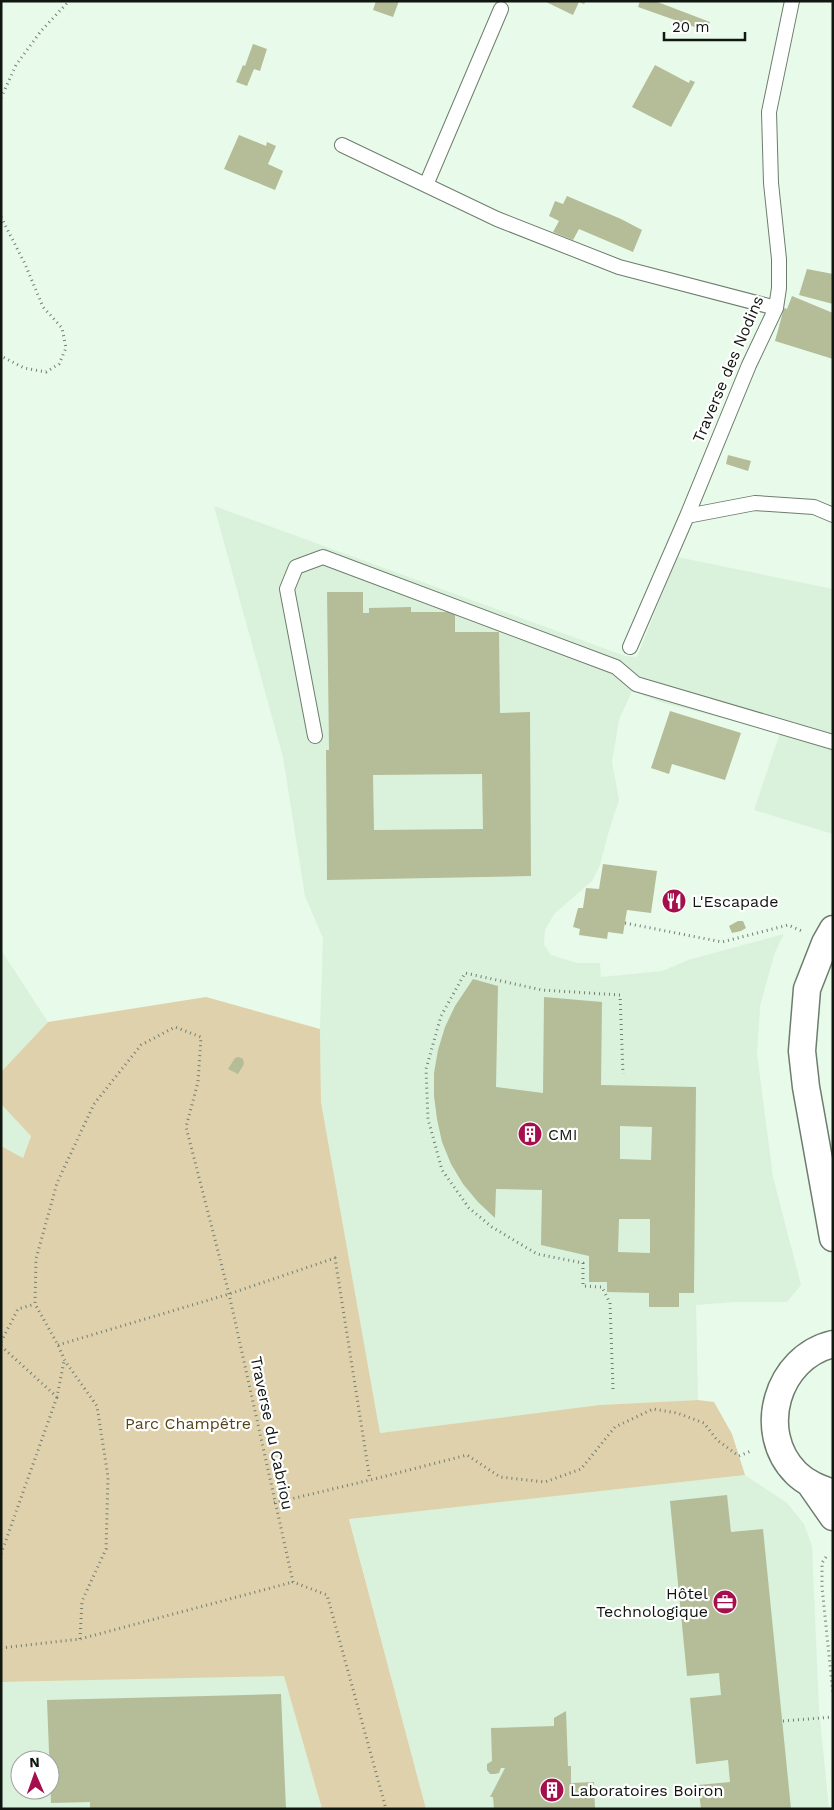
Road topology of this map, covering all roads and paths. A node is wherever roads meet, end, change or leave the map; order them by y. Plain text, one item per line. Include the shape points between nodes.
1 (69, 1) edge
2 (792, 1) edge
3 (501, 9) dead end
4 (1, 98) edge
5 (342, 144) dead end
6 (426, 185) junction
7 (1, 217) edge
8 (776, 308) junction
9 (1, 356) edge
10 (833, 515) edge
11 (687, 516) junction
12 (630, 647) dead end
13 (315, 736) dead end
14 (833, 742) edge
15 (625, 923) dead end
16 (833, 929) edge
17 (803, 932) dead end
18 (623, 1074) dead end
19 (833, 1238) edge
20 (229, 1294) junction
21 (35, 1304) junction
22 (1, 1342) edge
23 (833, 1344) edge
24 (58, 1345) junction
25 (1, 1346) edge
26 (65, 1360) junction
27 (613, 1389) dead end
28 (57, 1397) junction
29 (751, 1451) dead end
30 (370, 1480) junction
31 (821, 1489) edge
32 (274, 1502) junction
33 (833, 1517) edge
34 (1, 1554) edge
35 (826, 1558) dead end
36 (293, 1582) junction
37 (80, 1639) junction
38 (1, 1648) edge
39 (833, 1694) edge
40 (833, 1717) edge
41 (782, 1720) dead end
42 (386, 1809) edge

1 - 4 path via 41,31 16,66
2 - 8 lane, Traverse des Nodins via 769,112 771,182 779,259
3 - 6 lane
5 - 6 lane
6 - 8 lane via 497,219 619,268
7 - 9 path via 43,307 62,328 66,348 59,364 46,372 24,368
8 - 11 lane, Traverse des Nodins
10 - 11 lane via 814,507 755,503
11 - 12 lane, Traverse des Nodins
13 - 14 lane via 287,590 296,567 323,557 616,667 636,684
15 - 17 path via 722,942 788,925
16 - 19 street via 807,989 802,1051
18 - 27 path via 620,996 542,990 465,973 441,1016 426,1069 428,1119 442,1170 469,1208 492,1227 537,1254 583,1263 583,1286 602,1287 610,1303
20 - 21 path, Traverse du Cabriou via 186,1127 198,1082 201,1037 176,1027 141,1045 94,1104 57,1182 36,1259
20 - 24 path
20 - 30 path via 335,1258
20 - 32 path, Traverse du Cabriou
21 - 22 path via 18,1309
21 - 24 path
23 - 31 street via 822,1346 802,1358 787,1375 777,1396 774,1423 780,1450 795,1472
24 - 26 path
25 - 28 path
26 - 28 path
26 - 37 path via 97,1406 108,1477 106,1549 82,1601
28 - 34 path
29 - 30 path via 739,1456 717,1440 704,1423 653,1409 615,1427 581,1469 545,1482 500,1478 467,1455
30 - 32 path
31 - 33 street
32 - 36 path, Traverse du Cabriou
35 - 39 path via 822,1563 822,1587
36 - 37 path
36 - 42 path via 327,1595
37 - 38 path
40 - 41 path

